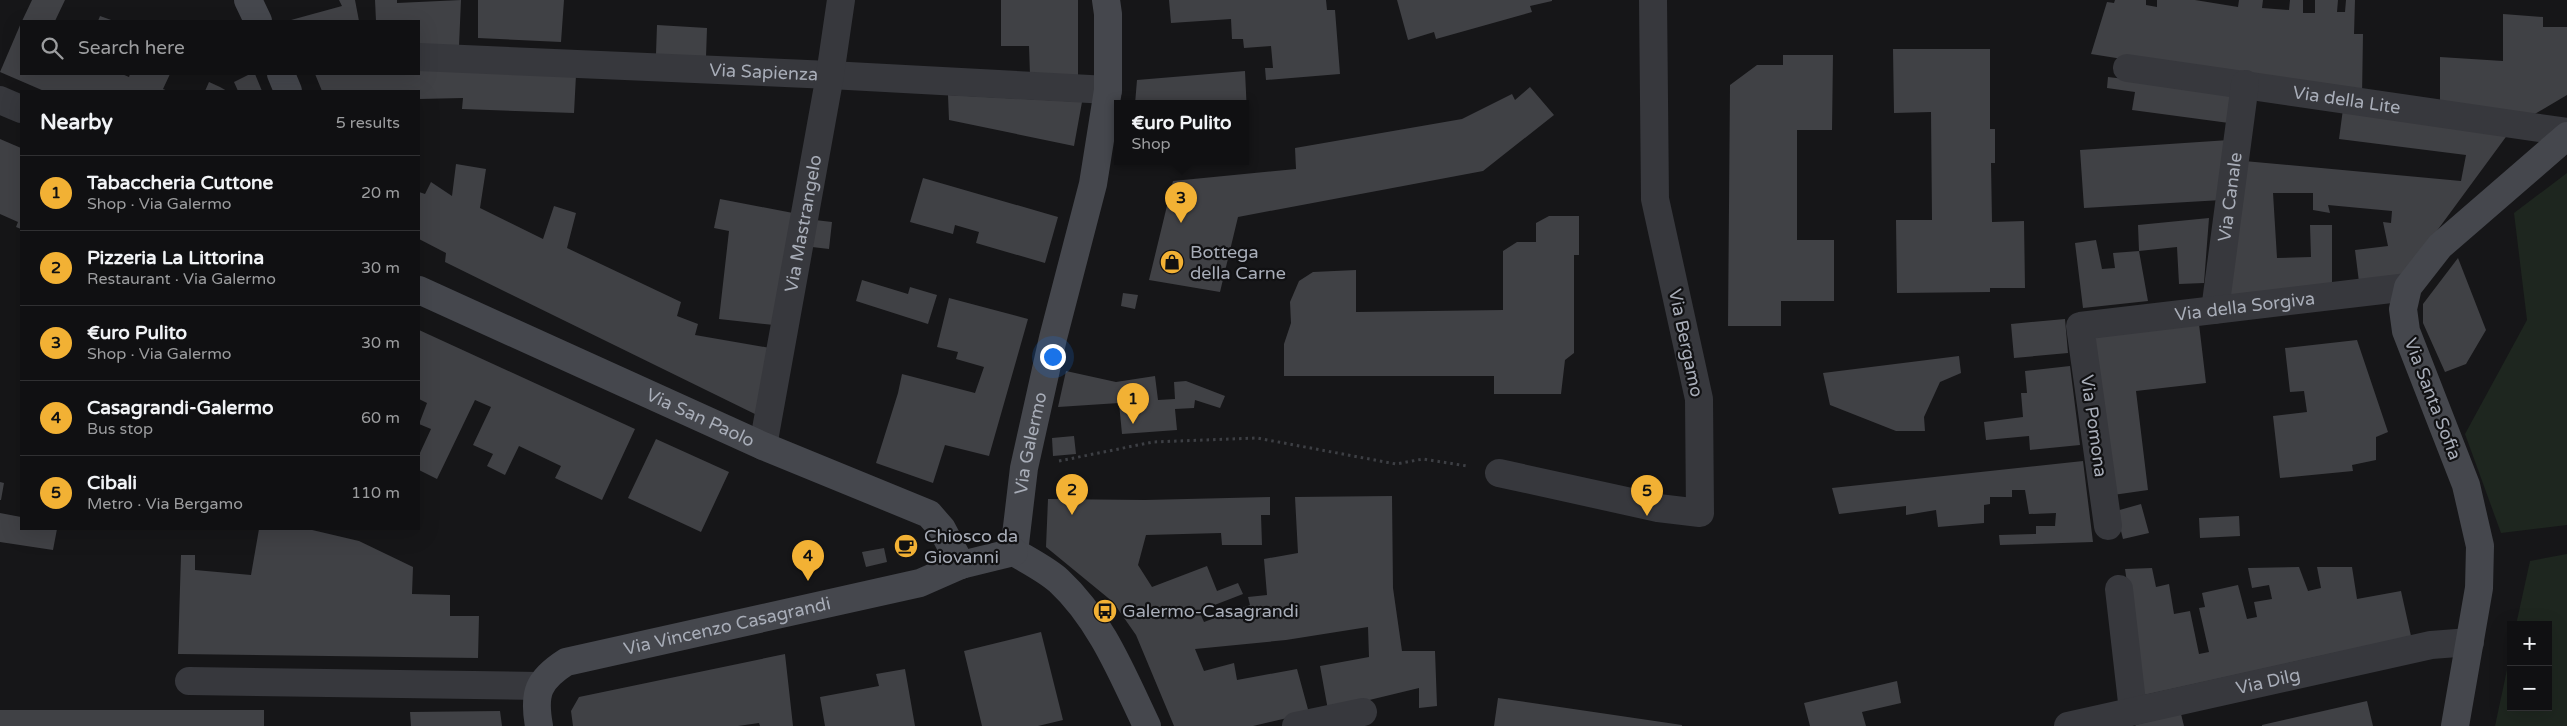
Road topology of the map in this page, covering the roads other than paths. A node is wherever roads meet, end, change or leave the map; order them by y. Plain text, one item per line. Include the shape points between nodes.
1 (248, 0) edge
2 (841, 0) edge
3 (1106, 0) edge
4 (1653, 0) edge
5 (258, 20) edge
6 (420, 57) edge
7 (2127, 68) dead end
8 (281, 75) edge
9 (830, 75) junction
10 (2245, 84) junction
11 (288, 90) edge
12 (1108, 90) junction
13 (0, 100) edge
14 (20, 109) edge
15 (2567, 132) edge
16 (2567, 136) edge
17 (2408, 287) junction
18 (420, 290) edge
19 (2215, 310) junction
20 (2080, 326) joint
21 (763, 446) junction
22 (1499, 473) road end
23 (2108, 526) dead end
24 (1014, 552) junction
25 (960, 565) junction
26 (2119, 589) dead end
27 (2470, 642) junction
28 (189, 682) dead end
29 (539, 686) junction
30 (2133, 711) junction
31 (1363, 712) dead end
32 (538, 726) edge
33 (1147, 726) edge
34 (1296, 726) edge
35 (2068, 726) edge
36 (2455, 726) edge

1 - 5 main road
2 - 9 street, Via Mastrangelo
3 - 12 main road, Via Galermo
4 - 22 street, Via Bergamo via 1655,199 1699,399 1700,513 1658,508
6 - 9 street, Via Sapienza
7 - 10 street, Via della Lite
8 - 11 main road
9 - 12 street, Via Sapienza
9 - 21 street, Via Mastrangelo
10 - 15 street, Via della Lite
10 - 19 street, Via Canale
12 - 24 main road, Via Galermo via 1093,184 1053,338 1024,468
13 - 14 street
16 - 17 main road, Via Santa Sofia via 2440,246
17 - 19 street, Via della Sorgiva
17 - 27 main road, Via Santa Sofia via 2403,309 2406,331 2466,485 2480,546
18 - 21 main road, Via San Paolo
19 - 20 street, Via della Sorgiva
20 - 23 street, Via Pomona
21 - 25 main road, Via San Paolo via 929,514 942,529
24 - 25 main road, Via Vincenzo Casagrandi
24 - 33 main road via 1059,581 1093,622
25 - 29 main road, Via Vincenzo Casagrandi via 920,583 566,662 548,674
26 - 30 street
27 - 30 street, Via Dilg via 2431,645
27 - 36 main road, Via Santa Sofia
28 - 29 street
29 - 32 main road via 536,699
30 - 35 street, Via Dilg
31 - 34 street

